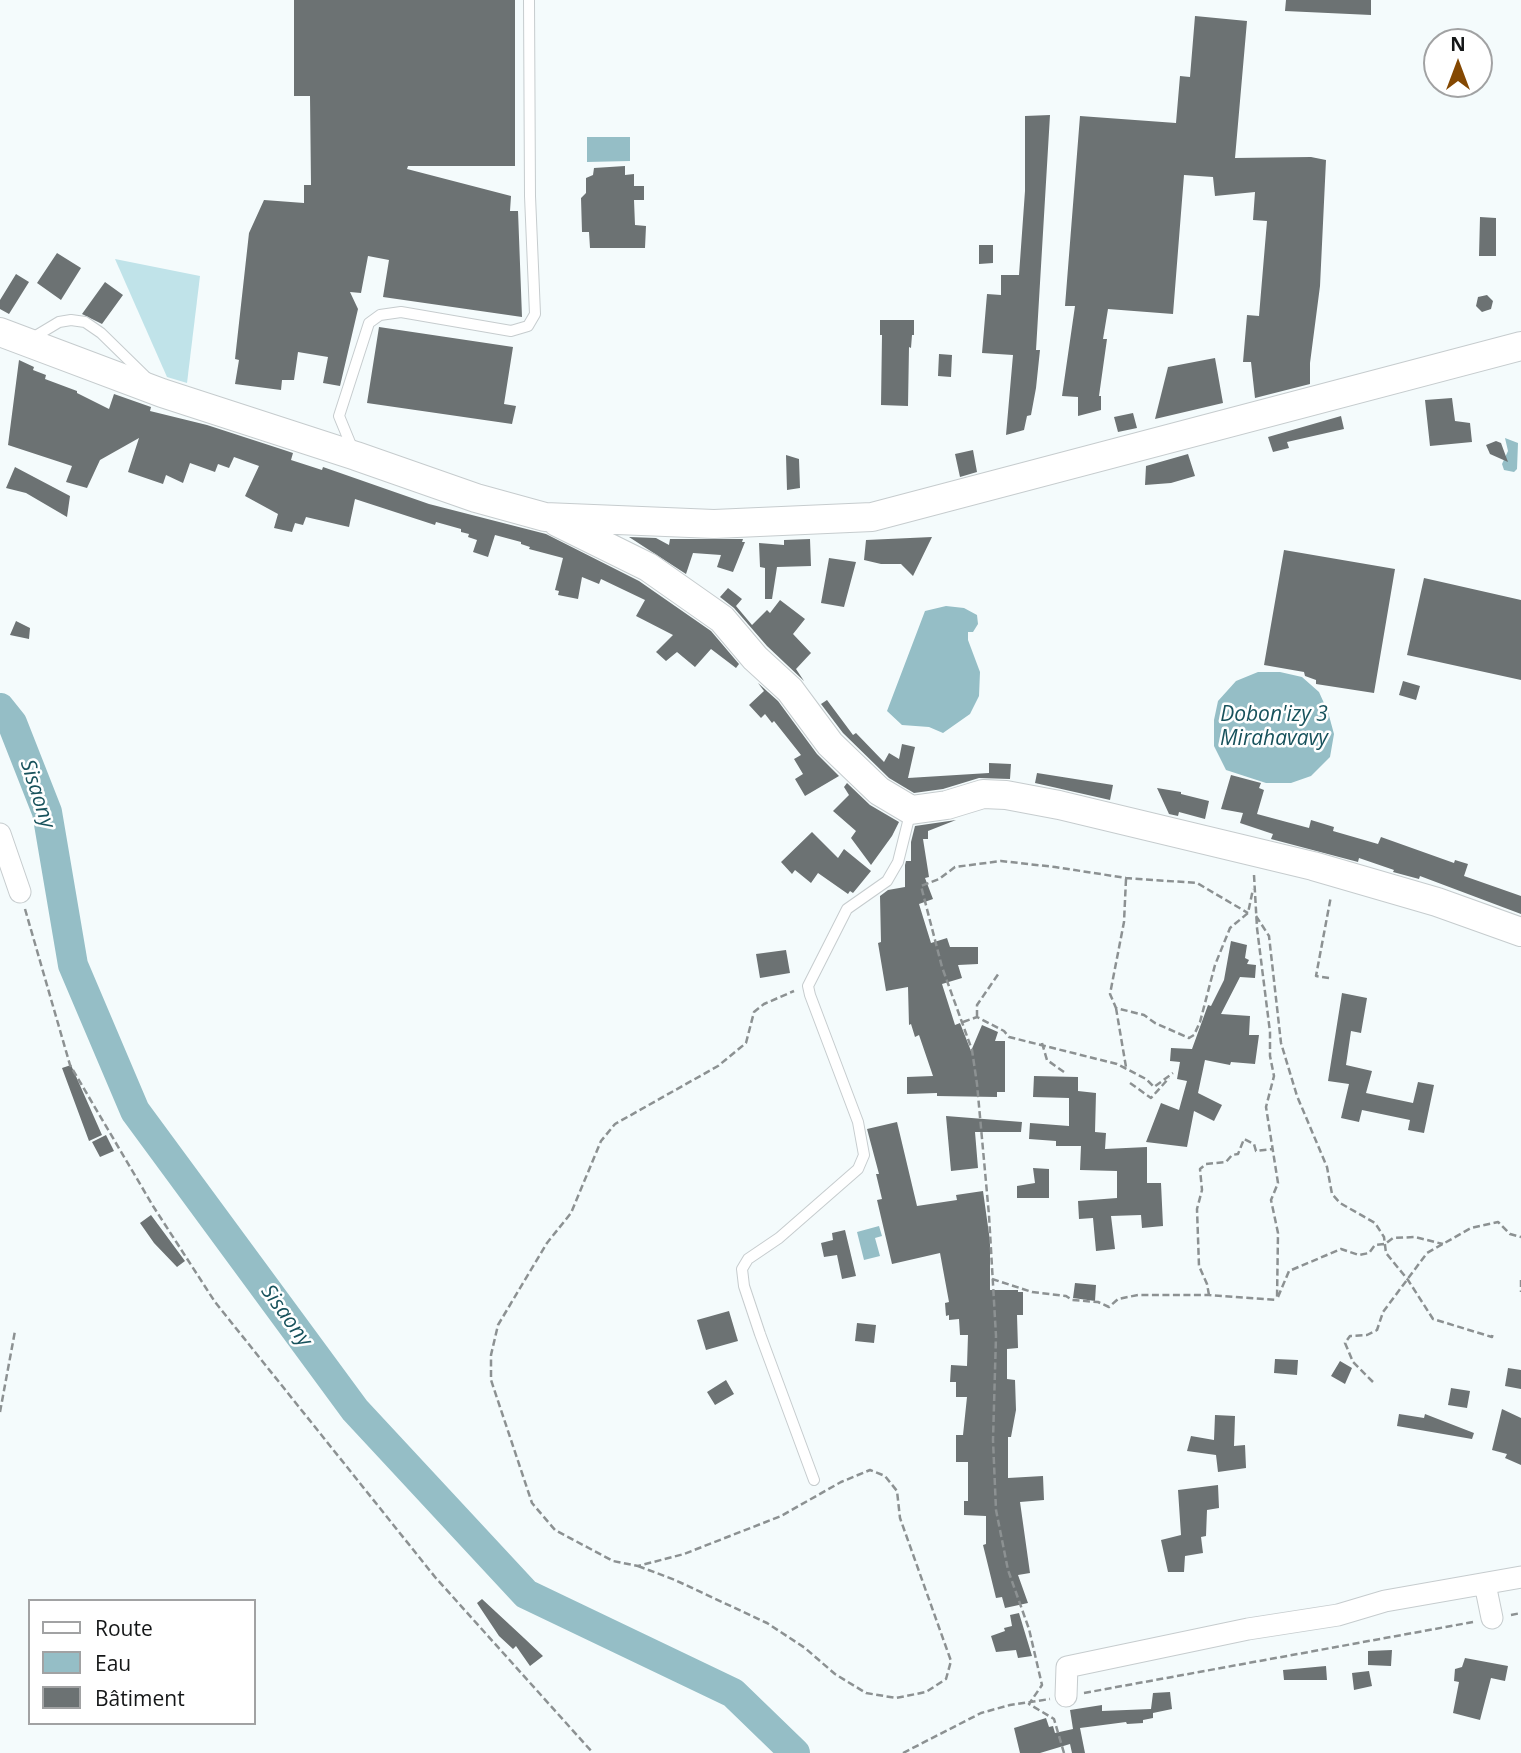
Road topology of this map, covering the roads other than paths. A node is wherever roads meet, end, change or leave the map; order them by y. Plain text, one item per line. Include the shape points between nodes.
1 (529, 0) edge
2 (12, 338) edge
3 (1521, 346) edge
4 (162, 393) junction
5 (356, 456) junction
6 (549, 518) junction
7 (911, 810) junction
8 (0, 834) edge
9 (20, 892) road end
10 (1521, 932) edge
11 (814, 1480) dead end
12 (1521, 1577) edge
13 (1485, 1584) junction
14 (1492, 1618) road end
15 (1066, 1696) road end

1 - 5 lane via 535,314 528,326 511,331 401,312 380,315 369,323 339,416
2 - 4 main road
2 - 4 lane via 59,322 85,322
3 - 6 main road via 872,517 713,524
4 - 5 main road
5 - 6 main road
6 - 7 main road via 648,568 722,619 790,690 830,744 879,791
7 - 10 main road via 983,794 1079,809 1250,849 1437,902
7 - 11 lane via 898,862 887,881 847,909 808,986 859,1122 864,1155 858,1170 748,1259 742,1269 760,1334
8 - 9 street
12 - 13 street
13 - 14 street
13 - 15 street via 1067,1667

